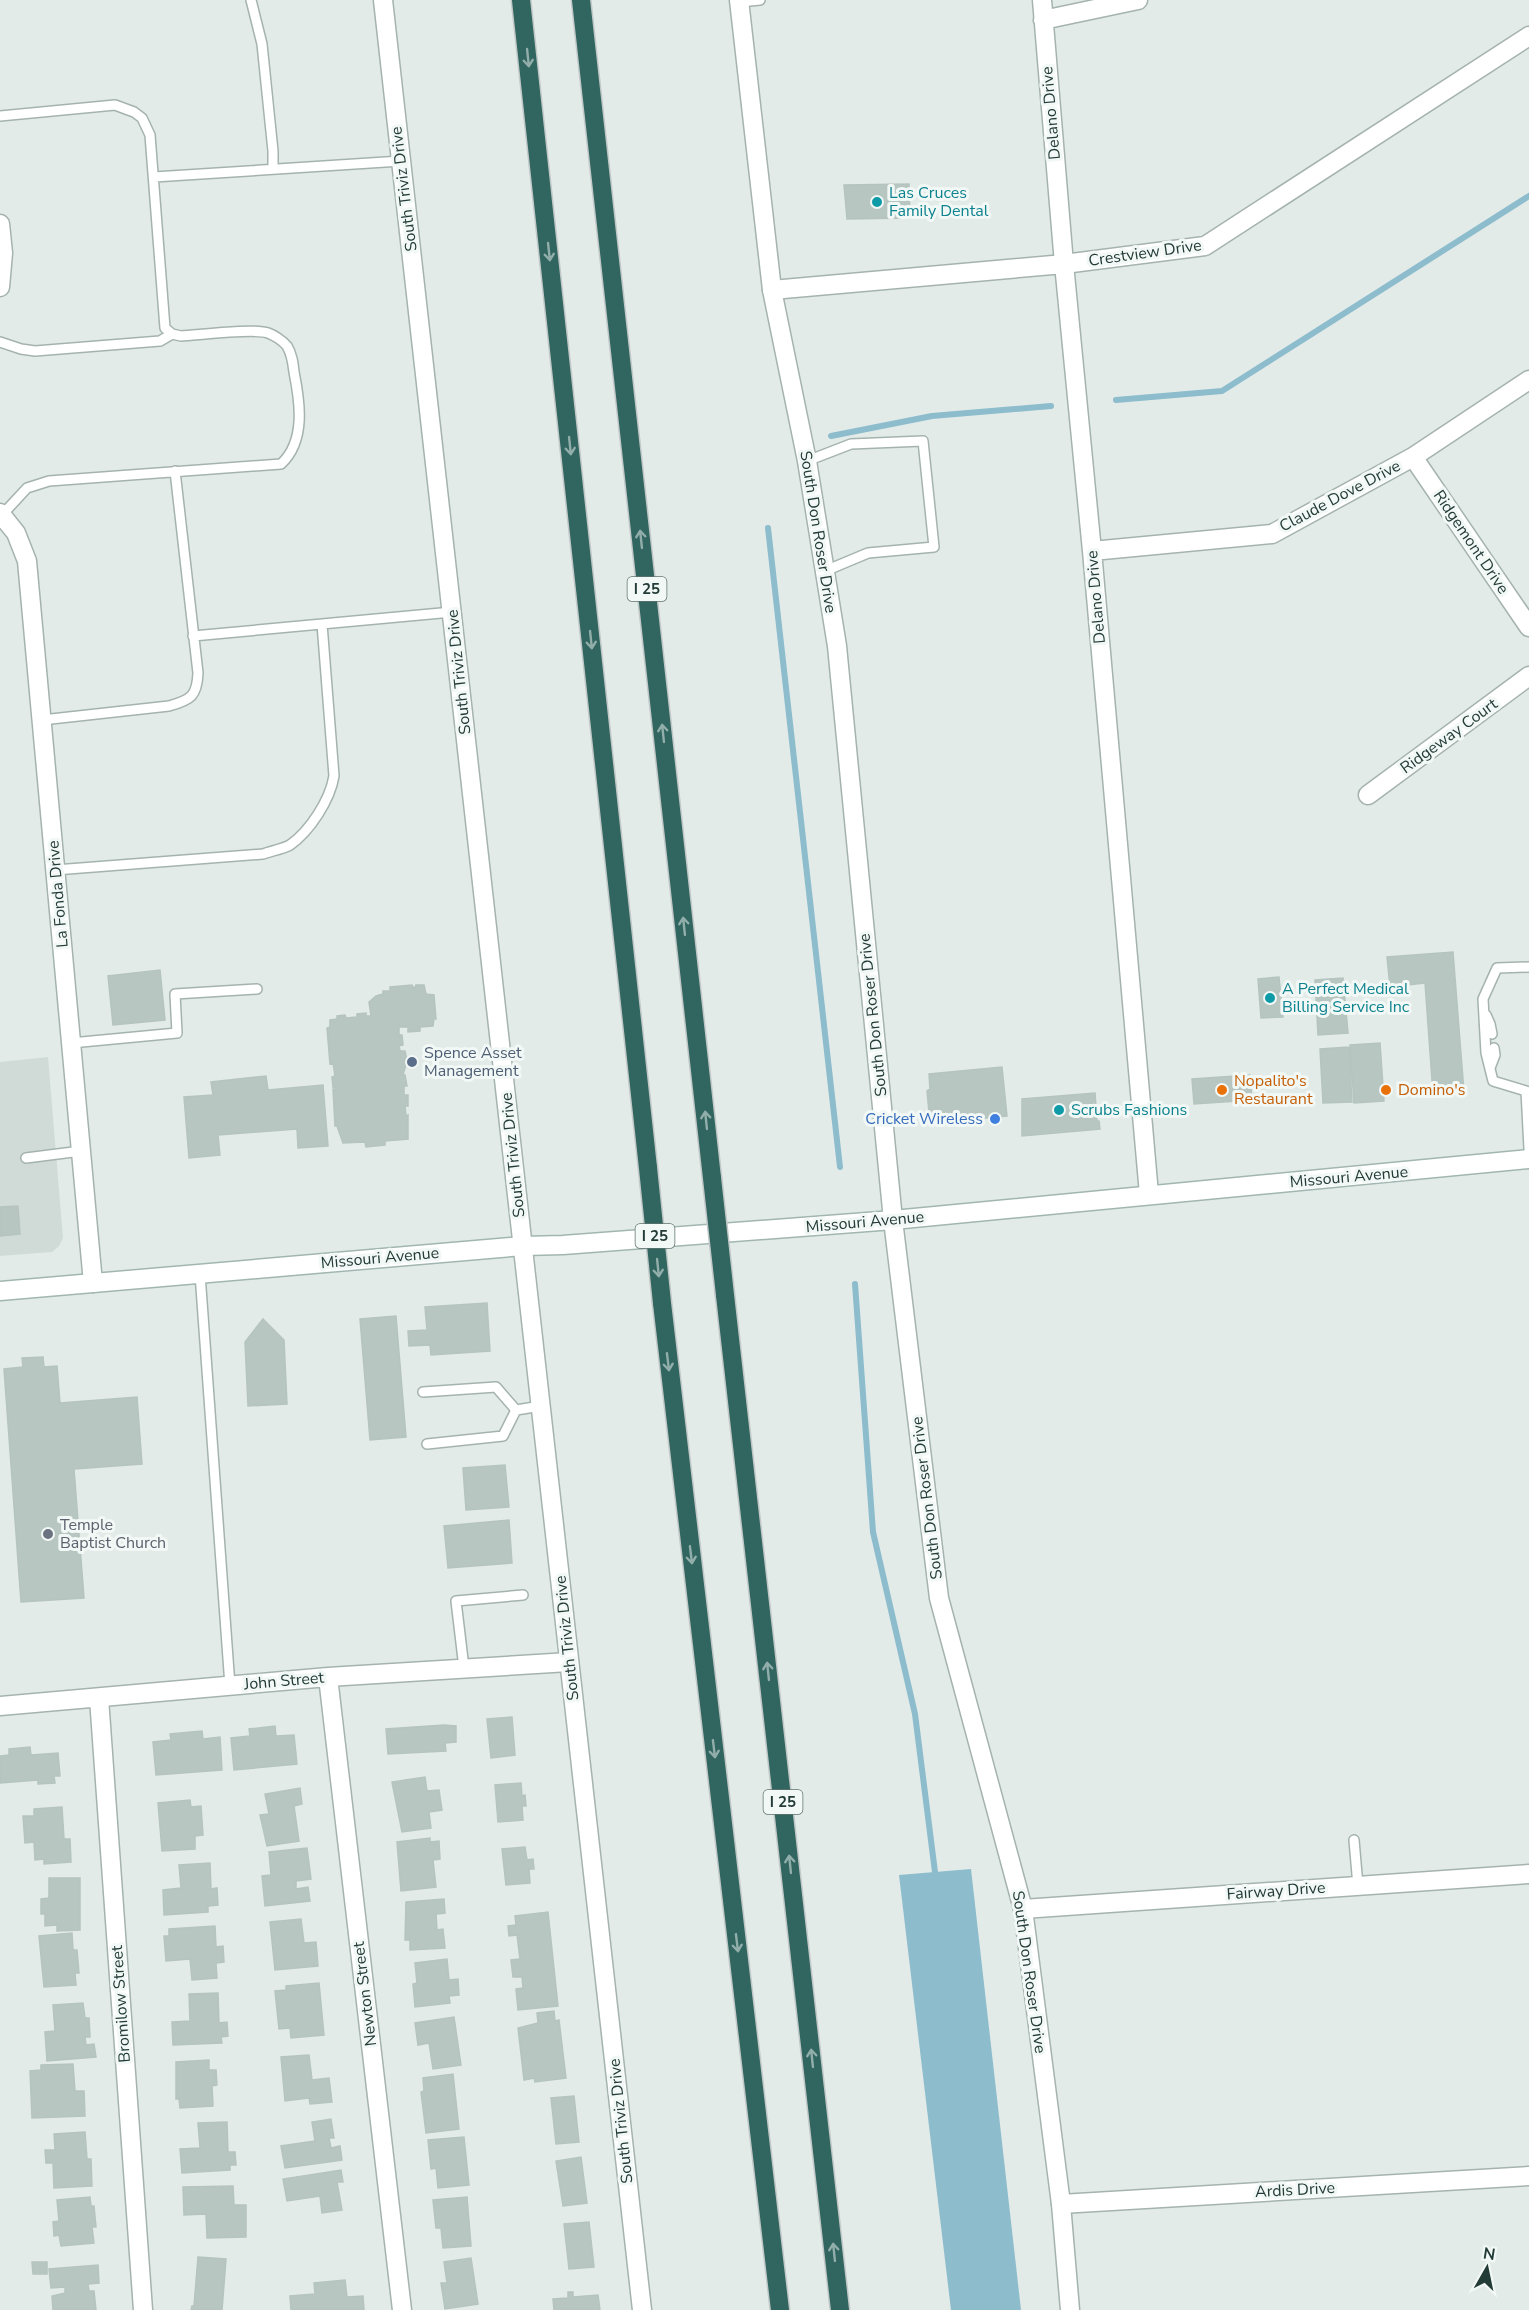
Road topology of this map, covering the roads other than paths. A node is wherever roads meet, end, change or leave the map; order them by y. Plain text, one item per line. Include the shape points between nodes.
1 (251, 0) edge
2 (383, 0) edge
3 (521, 0) edge
4 (581, 0) edge
5 (760, 0) edge
6 (1042, 0) edge
7 (1138, 0) edge
8 (740, 1) edge
9 (1043, 20) junction
10 (1529, 36) edge
11 (0, 116) edge
12 (401, 161) junction
13 (273, 168) junction
14 (154, 177) junction
15 (0, 224) edge
16 (1064, 264) junction
17 (0, 287) edge
18 (772, 290) junction
19 (172, 334) junction
20 (0, 342) edge
21 (1529, 380) edge
22 (1413, 457) junction
23 (807, 461) junction
24 (175, 471) junction
25 (1, 514) edge
26 (1092, 550) junction
27 (825, 571) junction
28 (452, 612) junction
29 (322, 624) junction
30 (1529, 627) edge
31 (193, 636) junction
32 (1529, 676) edge
33 (42, 720) junction
34 (1368, 795) dead end
35 (56, 870) junction
36 (1529, 967) edge
37 (257, 989) dead end
38 (1484, 1011) junction
39 (1492, 1034) dead end
40 (71, 1043) junction
41 (1494, 1048) dead end
42 (1490, 1068) junction
43 (1527, 1090) edge
44 (1529, 1149) edge
45 (81, 1151) junction
46 (26, 1158) dead end
47 (1529, 1159) edge
48 (1149, 1194) junction
49 (893, 1220) junction
50 (523, 1246) junction
51 (200, 1274) junction
52 (93, 1283) junction
53 (0, 1291) edge
54 (423, 1392) dead end
55 (541, 1407) junction
56 (516, 1410) junction
57 (427, 1444) dead end
58 (523, 1595) dead end
59 (569, 1662) junction
60 (464, 1668) junction
61 (328, 1677) junction
62 (230, 1686) junction
63 (99, 1698) junction
64 (0, 1706) edge
65 (1354, 1840) dead end
66 (1529, 1874) edge
67 (1358, 1886) junction
68 (1023, 1909) junction
69 (1529, 2176) edge
70 (1061, 2204) junction
71 (143, 2310) edge
72 (402, 2310) edge
73 (642, 2310) edge
74 (780, 2310) edge
75 (840, 2310) edge
76 (1070, 2310) edge

1 - 13 lane via 262,44
2 - 12 street, South Triviz Drive
3 -> 74 highway, I 25, bridge via 662,1304
75 -> 4 highway, I 25, bridge
5 - 8 lane
6 - 9 street, Delano Drive
7 - 9 street
8 - 18 street, South Don Roser Drive
9 - 16 street, Delano Drive
10 - 16 street, Crestview Drive via 1205,246
11 - 14 lane via 125,107 142,118 150,135
12 - 13 lane
12 - 28 street, South Triviz Drive
13 - 14 lane
14 - 19 lane via 164,327
15 - 17 street
16 - 18 street, Crestview Drive
16 - 26 street, Delano Drive
18 - 23 street, South Don Roser Drive
19 - 20 lane via 160,341 35,351
19 - 24 lane via 260,332 274,336 291,353 299,397 298,433 281,464
21 - 22 street, Claude Dove Drive
22 - 26 street, Claude Dove Drive via 1272,534
22 - 30 street, Ridgemont Drive
23 - 27 street, South Don Roser Drive
23 - 27 lane via 851,444 923,441 934,547 868,553
24 - 25 lane via 49,481 27,488
24 - 31 lane
25 - 33 street, La Fonda Drive via 16,533 27,561
26 - 48 street, Delano Drive
27 - 49 street, South Don Roser Drive via 837,646
28 - 29 lane
28 - 50 street, South Triviz Drive
29 - 31 lane
29 - 35 lane via 334,776 318,816 290,845 263,854
31 - 33 lane via 197,686 185,701
32 - 34 street, Ridgeway Court
33 - 35 street, La Fonda Drive
35 - 40 street, La Fonda Drive
36 - 38 lane via 1497,968 1483,999
37 - 40 lane via 175,994 177,1033
38 - 39 lane
38 - 42 lane
40 - 45 street, La Fonda Drive
41 - 42 lane
42 - 43 lane via 1493,1081
43 - 44 lane
45 - 46 lane
45 - 52 street, La Fonda Drive
47 - 48 street, Missouri Avenue
48 - 49 street, Missouri Avenue
49 - 50 street, Missouri Avenue
49 - 68 street, South Don Roser Drive via 939,1598
50 - 51 street, Missouri Avenue
50 - 55 street, South Triviz Drive
51 - 52 street, Missouri Avenue
51 - 62 lane
52 - 53 street, Missouri Avenue
54 - 56 lane via 496,1387
55 - 56 lane
55 - 59 street, South Triviz Drive
56 - 57 lane via 503,1436
58 - 60 lane via 456,1601
59 - 60 street, John Street
59 - 73 street, South Triviz Drive
60 - 61 street, John Street
61 - 62 street, John Street
61 - 72 street, Newton Street
62 - 63 street, John Street
63 - 64 street, John Street
63 - 71 street, Bromilow Street
65 - 67 lane
66 - 67 street, Fairway Drive
67 - 68 street, Fairway Drive
68 - 70 street, South Don Roser Drive
69 - 70 street, Ardis Drive
70 - 76 street, South Don Roser Drive

